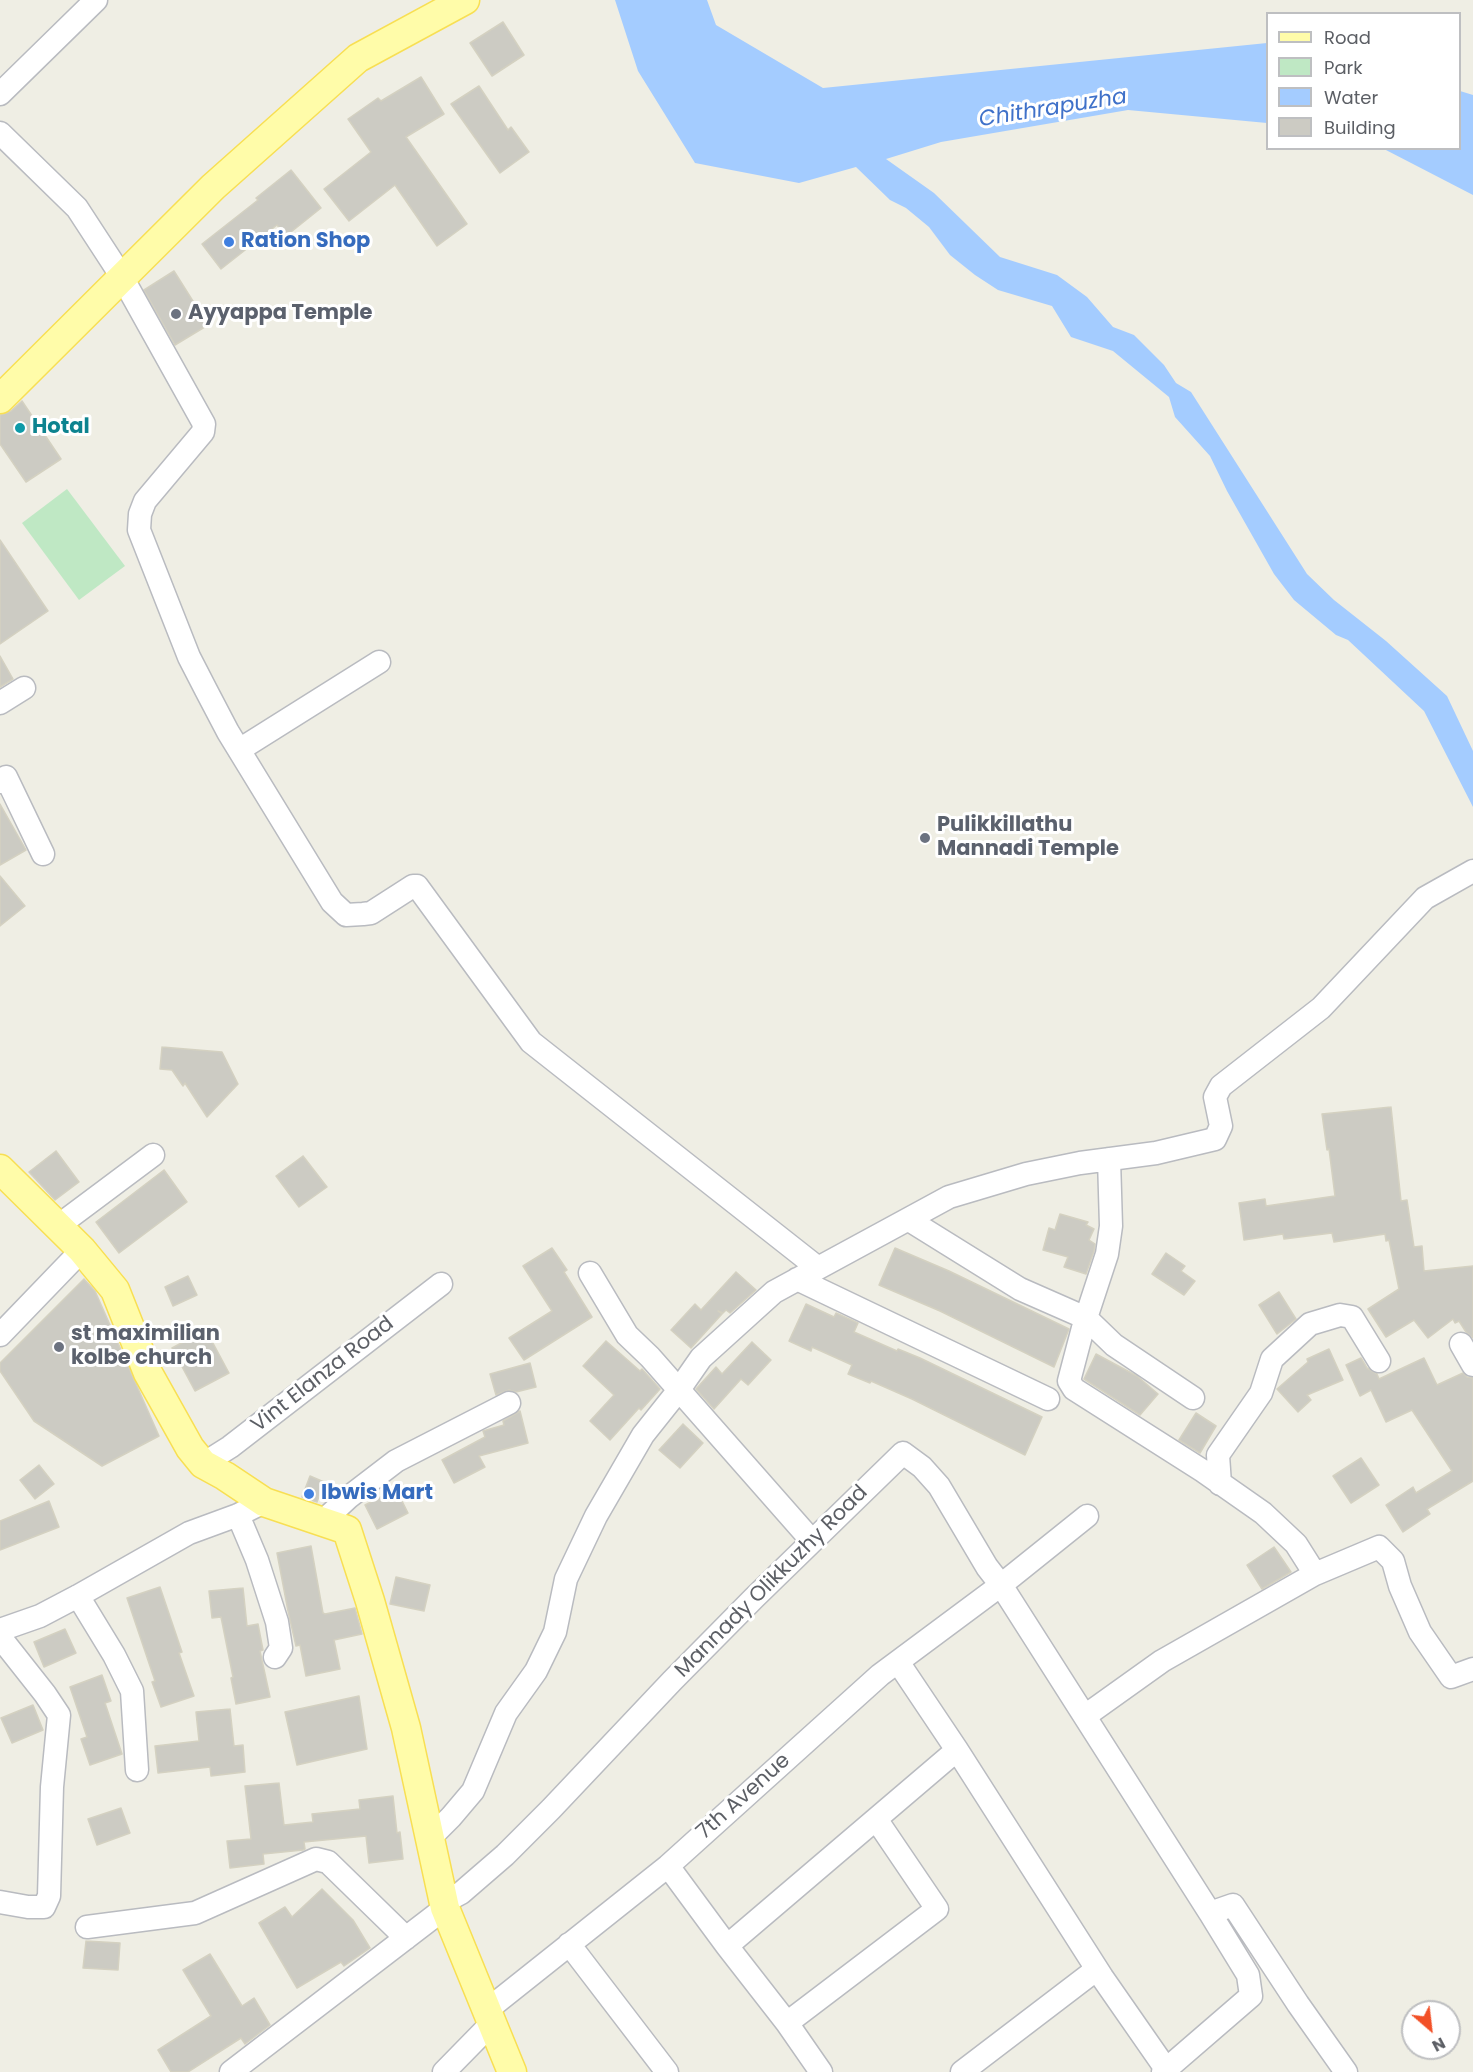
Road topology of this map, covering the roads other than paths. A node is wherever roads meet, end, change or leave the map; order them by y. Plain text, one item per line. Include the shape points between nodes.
1 (96, 0) edge
2 (465, 0) edge
3 (0, 94) edge
4 (0, 133) edge
5 (122, 277) junction
6 (0, 399) edge
7 (380, 662) dead end
8 (24, 688) dead end
9 (0, 703) edge
10 (239, 750) junction
11 (0, 782) edge
12 (43, 854) dead end
13 (1473, 871) edge
14 (153, 1155) dead end
15 (1109, 1159) junction
16 (0, 1169) edge
17 (909, 1220) junction
18 (58, 1226) junction
19 (82, 1250) junction
20 (819, 1268) junction
21 (590, 1273) dead end
22 (797, 1280) junction
23 (441, 1284) dead end
24 (1086, 1318) junction
25 (0, 1335) edge
26 (1461, 1344) dead end
27 (1379, 1361) dead end
28 (1473, 1365) edge
29 (678, 1391) junction
30 (1192, 1398) dead end
31 (1048, 1399) dead end
32 (508, 1403) dead end
33 (203, 1464) junction
34 (1220, 1484) junction
35 (264, 1502) junction
36 (238, 1515) junction
37 (1087, 1516) dead end
38 (321, 1522) junction
39 (812, 1541) junction
40 (1315, 1574) junction
41 (1002, 1585) junction
42 (78, 1596) junction
43 (0, 1630) edge
44 (0, 1637) edge
45 (275, 1657) dead end
46 (898, 1662) junction
47 (1473, 1669) edge
48 (1085, 1716) junction
49 (957, 1750) junction
50 (137, 1770) dead end
51 (876, 1819) junction
52 (430, 1838) junction
53 (668, 1866) junction
54 (0, 1902) edge
55 (445, 1905) junction
56 (1210, 1913) junction
57 (87, 1927) dead end
58 (406, 1938) junction
59 (569, 1944) junction
60 (727, 1946) junction
61 (1097, 1969) junction
62 (490, 2016) junction
63 (787, 2023) junction
64 (1165, 2071) edge
65 (231, 2072) edge
66 (444, 2072) edge
67 (512, 2072) edge
68 (667, 2072) edge
69 (821, 2072) edge
70 (962, 2072) edge
71 (1346, 2072) edge

1 - 3 street
2 - 5 main road via 358,58 213,187
4 - 5 street via 77,208
5 - 6 main road
5 - 10 street via 204,424 203,432 145,501 139,530 189,657
7 - 10 street
8 - 9 street
10 - 20 street via 332,902 346,915 371,913 417,886 531,1042
11 - 12 street via 6,777
13 - 15 street via 1425,898 1321,1008 1221,1086 1215,1097 1221,1126 1215,1139
14 - 18 street
15 - 17 street via 1026,1174 949,1197
15 - 24 street via 1112,1226
16 - 18 main road
17 - 20 street
17 - 24 street via 1020,1289
18 - 19 main road
19 - 25 street
19 - 33 main road via 115,1290 148,1373
20 - 22 street
21 - 29 street via 627,1335
22 - 29 street via 774,1292 700,1358
22 - 31 street
23 - 33 street, Vint Elanza Road
24 - 30 street via 1114,1346
24 - 34 street via 1069,1381 1074,1389
26 - 28 street
27 - 34 street via 1352,1317 1340,1315 1310,1324 1272,1359 1261,1393 1218,1455
29 - 39 street
29 - 52 street via 643,1435 596,1516 566,1579 555,1632 536,1671 506,1713 473,1791
32 - 38 street via 396,1461
33 - 35 main road
34 - 40 street via 1263,1513 1296,1544
35 - 36 street
35 - 38 main road
36 - 42 street via 189,1533
36 - 45 street via 277,1622 281,1648
37 - 41 street
38 - 52 main road via 347,1530 406,1728
39 - 41 street, Mannady Olikkuzhy Road via 903,1453 939,1486
39 - 55 street, Mannady Olikkuzhy Road via 544,1817
40 - 47 street via 1379,1547 1393,1561 1420,1632 1451,1677
40 - 48 street via 1162,1661
41 - 46 street, 7th Avenue
41 - 48 street
42 - 43 street via 40,1616
42 - 50 street via 132,1691
44 - 54 street via 59,1715 52,1787 49,1896 44,1907
46 - 49 street
46 - 53 street, 7th Avenue
48 - 56 street
49 - 51 street
49 - 61 street
51 - 60 street
51 - 63 street via 937,1908
52 - 55 main road
53 - 59 street, 7th Avenue
53 - 60 street
55 - 58 street, Mannady Olikkuzhy Road
55 - 62 main road
56 - 64 street via 1248,1975 1251,1996
56 - 71 street via 1233,1905
57 - 58 street via 195,1913 316,1859 328,1862
58 - 65 street, Mannady Olikkuzhy Road
59 - 62 street, 7th Avenue
59 - 68 street
60 - 63 street
61 - 64 street
61 - 70 street
62 - 66 street, 7th Avenue
62 - 67 main road
63 - 69 street

